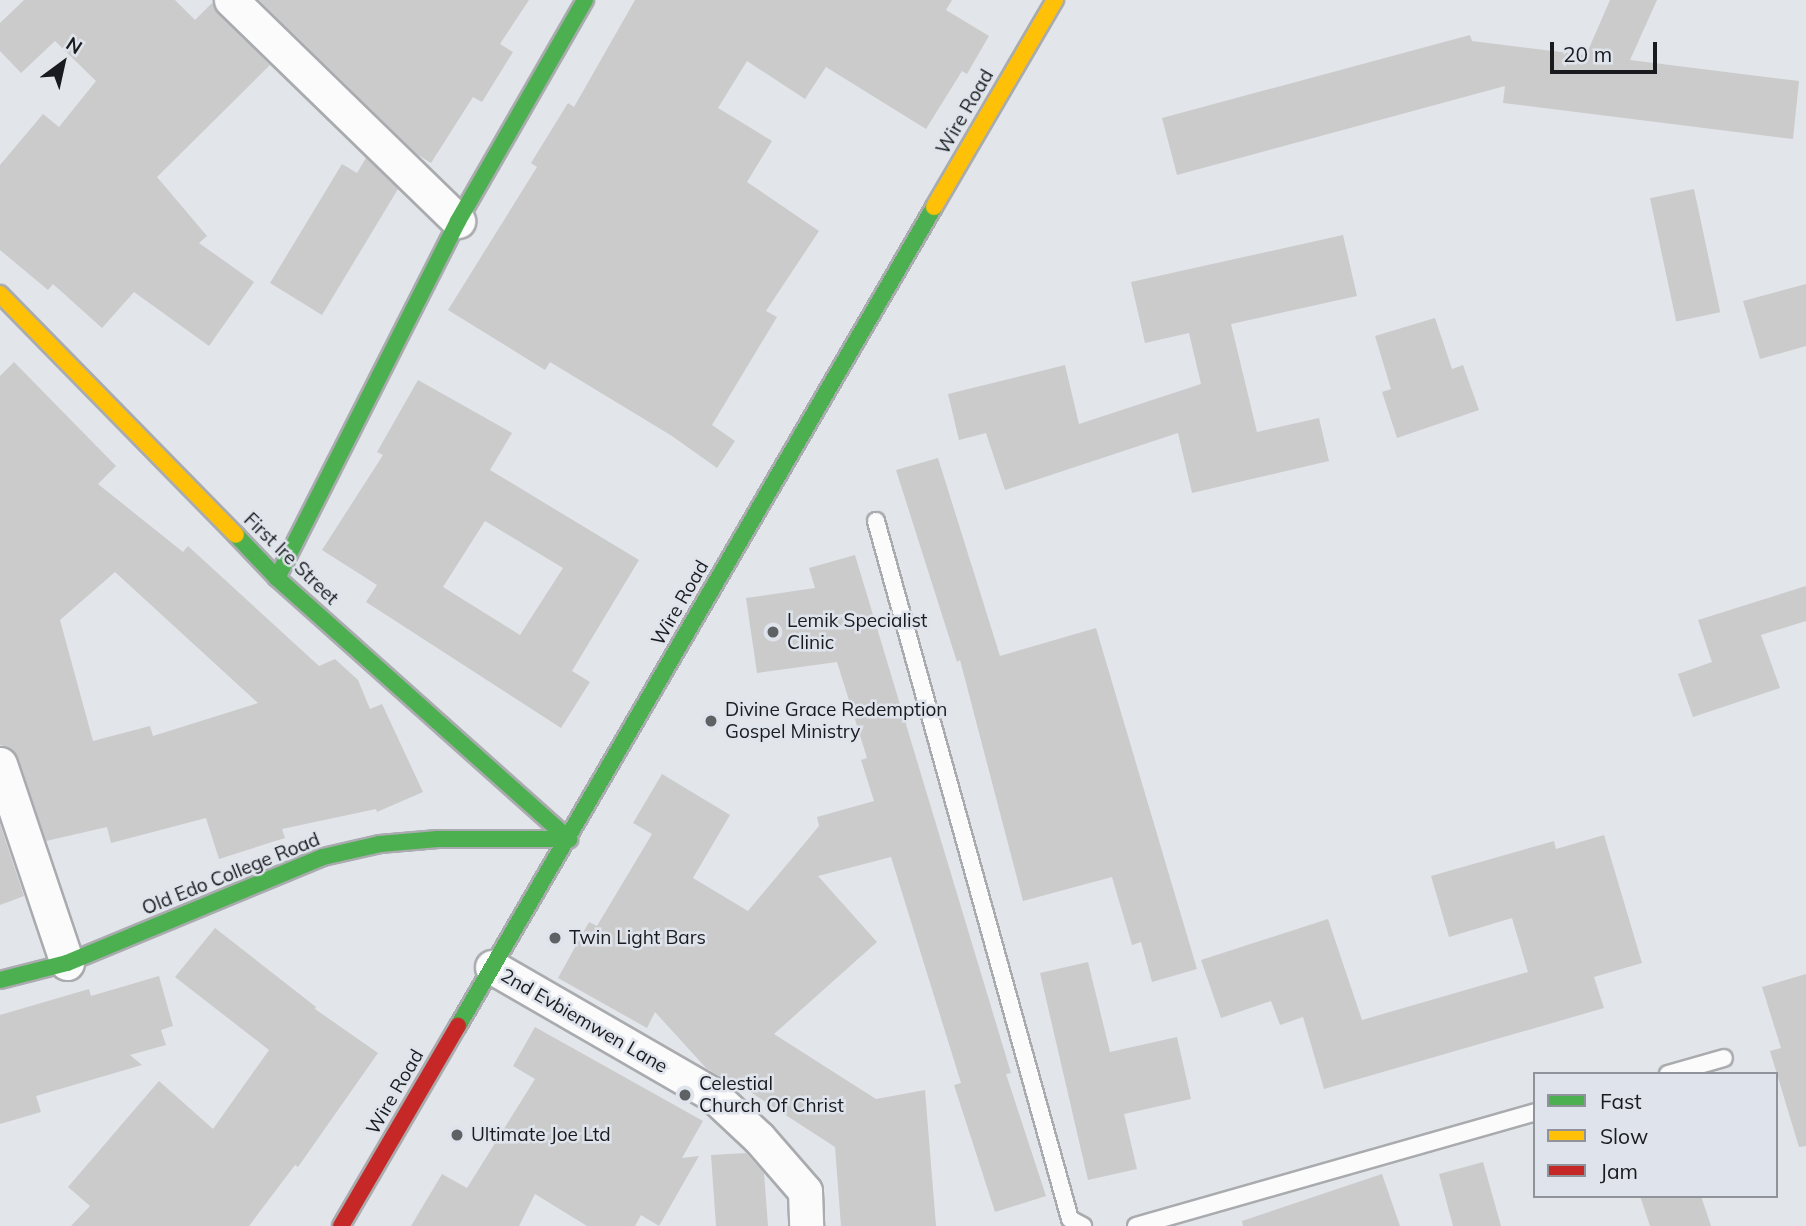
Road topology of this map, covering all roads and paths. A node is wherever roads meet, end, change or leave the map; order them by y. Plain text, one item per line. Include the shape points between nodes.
1 (231, 0) edge
2 (585, 0) edge
3 (1055, 0) edge
4 (458, 221) junction
5 (0, 294) edge
6 (876, 521) dead end
7 (277, 578) junction
8 (0, 764) edge
9 (569, 839) junction
10 (67, 963) junction
11 (492, 967) junction
12 (0, 980) edge
13 (1724, 1058) dead end
14 (1675, 1072) edge
15 (1533, 1113) edge
16 (341, 1226) edge
17 (806, 1226) edge
18 (1083, 1226) edge
19 (1136, 1226) edge

1 - 4 street
2 - 4 street
3 - 9 street, Wire Road
4 - 7 street
5 - 7 street, First Ire Street
6 - 18 lane via 1070,1219
7 - 9 street, First Ire Street
8 - 10 street
9 - 10 street, Old Edo College Road via 438,839 380,844 323,857
9 - 11 street, Wire Road
10 - 12 street, Old Edo College Road
11 - 16 street, Wire Road
11 - 17 street, 2nd Evbiemwen Lane via 712,1094 760,1138 805,1191
13 - 14 lane
15 - 19 lane

